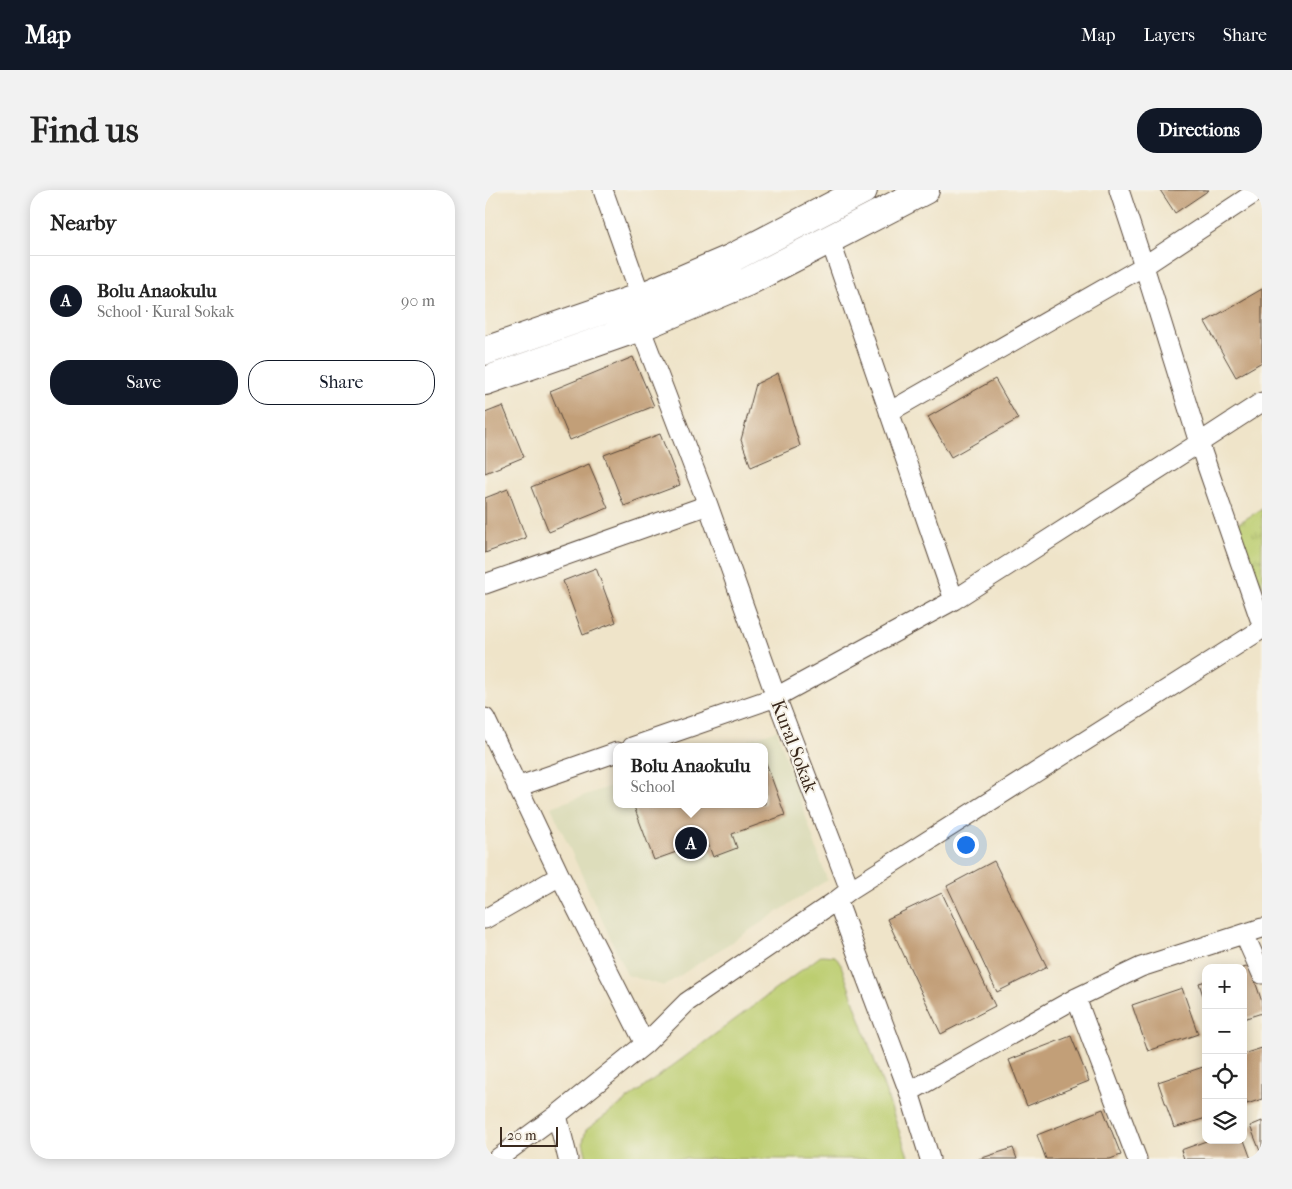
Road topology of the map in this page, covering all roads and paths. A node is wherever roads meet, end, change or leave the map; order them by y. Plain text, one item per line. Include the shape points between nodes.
1 (603, 190) edge
2 (863, 190) edge
3 (925, 190) edge
4 (1119, 190) edge
5 (1259, 190) edge
6 (830, 240) junction
7 (1144, 266) junction
8 (641, 297) junction
9 (640, 328) junction
10 (485, 352) edge
11 (485, 381) edge
12 (1262, 402) edge
13 (889, 412) junction
14 (1199, 443) junction
15 (709, 505) junction
16 (485, 584) edge
17 (954, 600) junction
18 (1262, 627) edge
19 (776, 697) junction
20 (485, 718) edge
21 (644, 743) edge
22 (613, 753) edge
23 (517, 787) junction
24 (560, 876) junction
25 (844, 895) junction
26 (485, 919) edge
27 (1262, 928) edge
28 (1244, 934) junction
29 (1262, 974) edge
30 (1076, 998) junction
31 (645, 1044) junction
32 (909, 1092) junction
33 (557, 1115) junction
34 (497, 1159) edge
35 (568, 1159) edge
36 (930, 1159) edge
37 (1137, 1159) edge

1 - 8 street
2 - 8 main road via 732,258
3 - 6 main road
4 - 7 street
5 - 7 street
6 - 9 main road via 747,282
6 - 13 street
7 - 13 street
7 - 14 street
8 - 10 main road
9 - 11 main road
9 - 15 street, Kural Sokak
12 - 14 street
13 - 17 street
14 - 17 street
14 - 18 street
15 - 16 street
15 - 19 street, Kural Sokak
17 - 19 street
18 - 25 street
19 - 21 street
19 - 25 street, Kural Sokak
20 - 23 street
22 - 23 street
23 - 24 street
24 - 26 street
24 - 31 street
25 - 31 street via 687,1002
25 - 32 street, Kural Sokak
27 - 28 street
28 - 29 street
28 - 30 street via 1141,968
30 - 32 street
30 - 37 street
31 - 33 street
32 - 36 street, Kural Sokak
33 - 34 street
33 - 35 street

